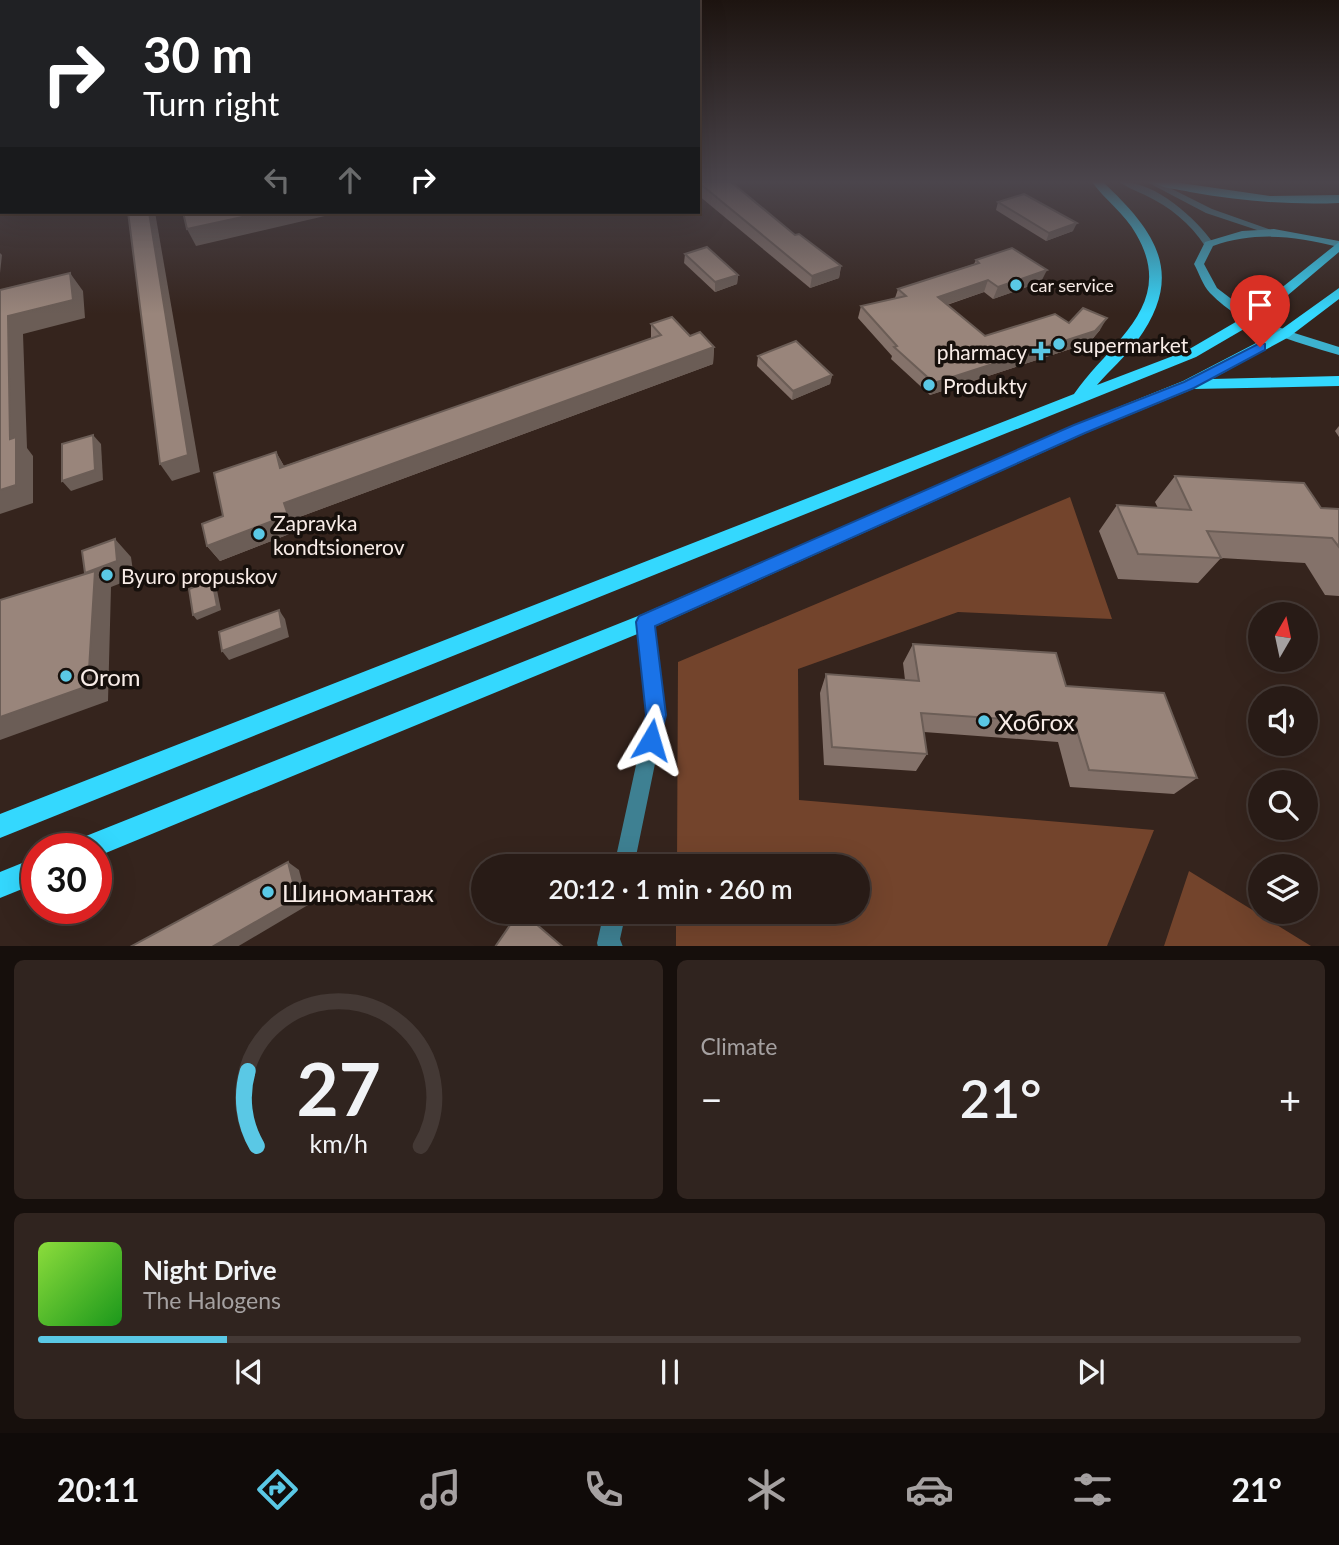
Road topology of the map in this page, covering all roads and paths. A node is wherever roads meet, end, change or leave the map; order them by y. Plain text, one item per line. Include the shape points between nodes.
1 (1140, 226) edge
2 (1198, 226) edge
3 (1254, 226) edge
4 (1269, 231) junction
5 (1209, 244) junction
6 (1339, 245) edge
7 (1339, 292) edge
8 (1251, 319) junction
9 (1284, 334) junction
10 (1339, 351) edge
11 (1339, 381) edge
12 (1189, 385) junction
13 (1079, 399) junction
14 (1053, 409) junction
15 (1080, 429) junction
16 (645, 622) junction
17 (0, 825) edge
18 (112, 838) edge
19 (627, 854) edge
20 (21, 877) edge
21 (0, 886) edge
22 (612, 924) edge
23 (611, 946) edge

1 - 13 main road via 1155,262 1154,299 1132,337 1094,374
2 - 5 street
3 - 4 street
4 - 5 main road via 1233,233
4 - 6 main road
5 - 8 main road via 1199,264 1213,290
6 - 8 main road
7 - 9 main road
8 - 9 main road
8 - 13 main road via 1191,354
9 - 10 main road
9 - 12 main road
11 - 12 main road
12 - 15 main road
13 - 14 main road
14 - 15 main road
14 - 17 main road
15 - 16 main road
16 - 18 main road
16 - 19 street via 656,715
20 - 21 main road
22 - 23 street

